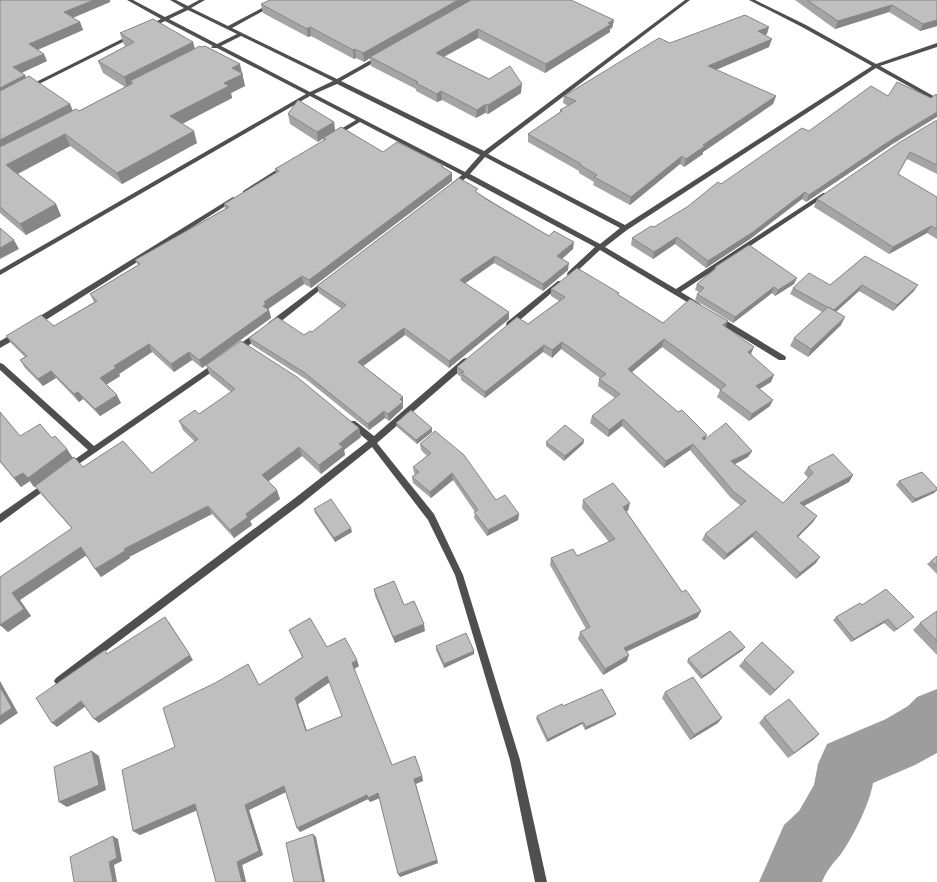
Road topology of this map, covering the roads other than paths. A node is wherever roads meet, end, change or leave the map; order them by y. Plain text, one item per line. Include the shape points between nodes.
1 (129, 0) edge
2 (172, 0) edge
3 (203, 0) edge
4 (281, 0) edge
5 (688, 0) edge
6 (751, 0) edge
7 (188, 8) junction
8 (166, 19) junction
9 (228, 28) junction
10 (145, 30) edge
11 (138, 33) edge
12 (241, 34) junction
13 (937, 45) edge
14 (217, 46) junction
15 (210, 49) edge
16 (384, 55) edge
17 (875, 66) junction
18 (336, 82) junction
19 (21, 91) edge
20 (310, 94) junction
21 (937, 100) edge
22 (360, 120) junction
23 (333, 137) edge
24 (484, 154) junction
25 (293, 162) edge
26 (466, 175) junction
27 (450, 188) edge
28 (830, 190) edge
29 (626, 228) junction
30 (600, 247) junction
31 (0, 273) edge
32 (333, 277) edge
33 (676, 292) junction
34 (702, 308) edge
35 (709, 313) edge
36 (27, 328) edge
37 (20, 332) edge
38 (501, 332) edge
39 (0, 345) edge
40 (232, 354) edge
41 (470, 357) edge
42 (782, 358) dead end
43 (219, 362) edge
44 (0, 366) edge
45 (344, 417) edge
46 (373, 441) junction
47 (93, 450) junction
48 (62, 473) edge
49 (50, 482) edge
50 (0, 519) edge
51 (59, 681) edge
52 (541, 882) edge

1 - 8 street
2 - 7 street
3 - 7 street
4 - 9 street
5 - 24 street
6 - 17 street
7 - 8 street
7 - 9 street
8 - 10 street
8 - 14 street
9 - 12 street
11 - 19 street
12 - 14 street
12 - 18 street
13 - 17 street
14 - 15 street
14 - 20 street
16 - 18 street
17 - 21 street
17 - 29 street
18 - 20 street
18 - 24 street
20 - 22 street
20 - 31 street
22 - 23 street
22 - 26 street
24 - 26 street
24 - 29 street
25 - 36 street
26 - 27 street
26 - 30 street
28 - 33 street
29 - 30 street
30 - 33 street
30 - 38 street
32 - 40 street via 248,347
33 - 34 street
35 - 42 street
37 - 39 street
41 - 46 street
43 - 47 street
44 - 47 street
45 - 46 street
46 - 51 street via 205,572
46 - 52 street via 431,517 459,575 515,760
47 - 48 street
49 - 50 street

